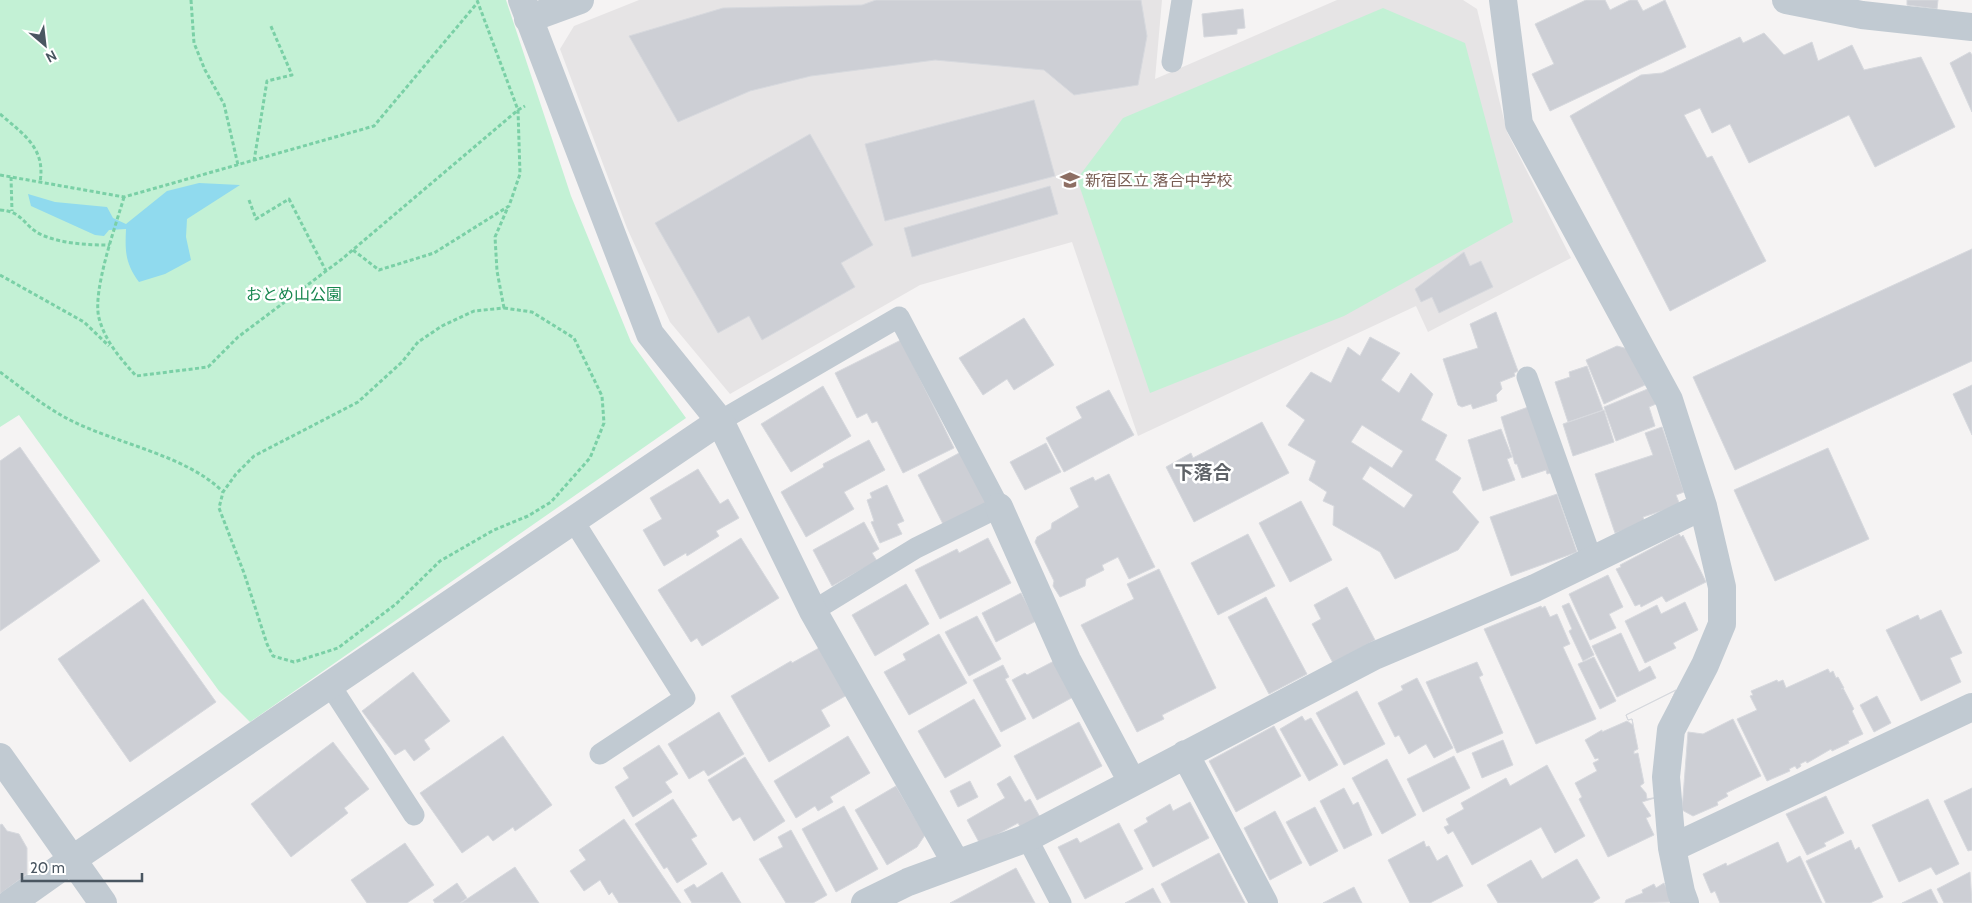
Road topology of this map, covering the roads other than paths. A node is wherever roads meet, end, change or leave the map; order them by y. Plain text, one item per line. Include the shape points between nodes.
1 (580, 0) edge
2 (1182, 0) edge
3 (1503, 0) edge
4 (1786, 0) edge
5 (1863, 7) edge
6 (525, 9) edge
7 (1972, 27) edge
8 (1172, 62) dead end
9 (1527, 377) dead end
10 (720, 421) junction
11 (1703, 506) junction
12 (999, 507) junction
13 (573, 520) junction
14 (1592, 560) junction
15 (814, 611) junction
16 (330, 685) junction
17 (1972, 708) edge
18 (600, 754) dead end
19 (1185, 754) junction
20 (0, 757) edge
21 (1132, 782) junction
22 (414, 815) dead end
23 (1027, 838) junction
24 (1672, 848) junction
25 (73, 859) junction
26 (956, 864) junction
27 (11, 903) edge
28 (103, 903) edge
29 (865, 903) edge
30 (1061, 903) edge
31 (1264, 903) edge
32 (1685, 903) edge

1 - 6 street
2 - 8 lane
3 - 11 street via 1519,124 1669,400
4 - 5 street
5 - 7 street
6 - 10 street via 650,334
9 - 14 lane
10 - 12 lane via 899,317
10 - 13 street
10 - 15 street
11 - 14 street
11 - 24 street via 1722,587 1722,624 1671,730 1666,778
12 - 15 lane via 916,548
12 - 21 street via 1067,660
13 - 16 street
13 - 18 lane via 685,698
14 - 19 street via 1535,588 1374,656
15 - 26 street
16 - 22 lane
16 - 25 street
17 - 24 street
19 - 21 street
19 - 31 street
20 - 25 street
21 - 23 street
23 - 26 street
23 - 30 lane
24 - 32 street
25 - 27 street
25 - 28 street
26 - 29 street

